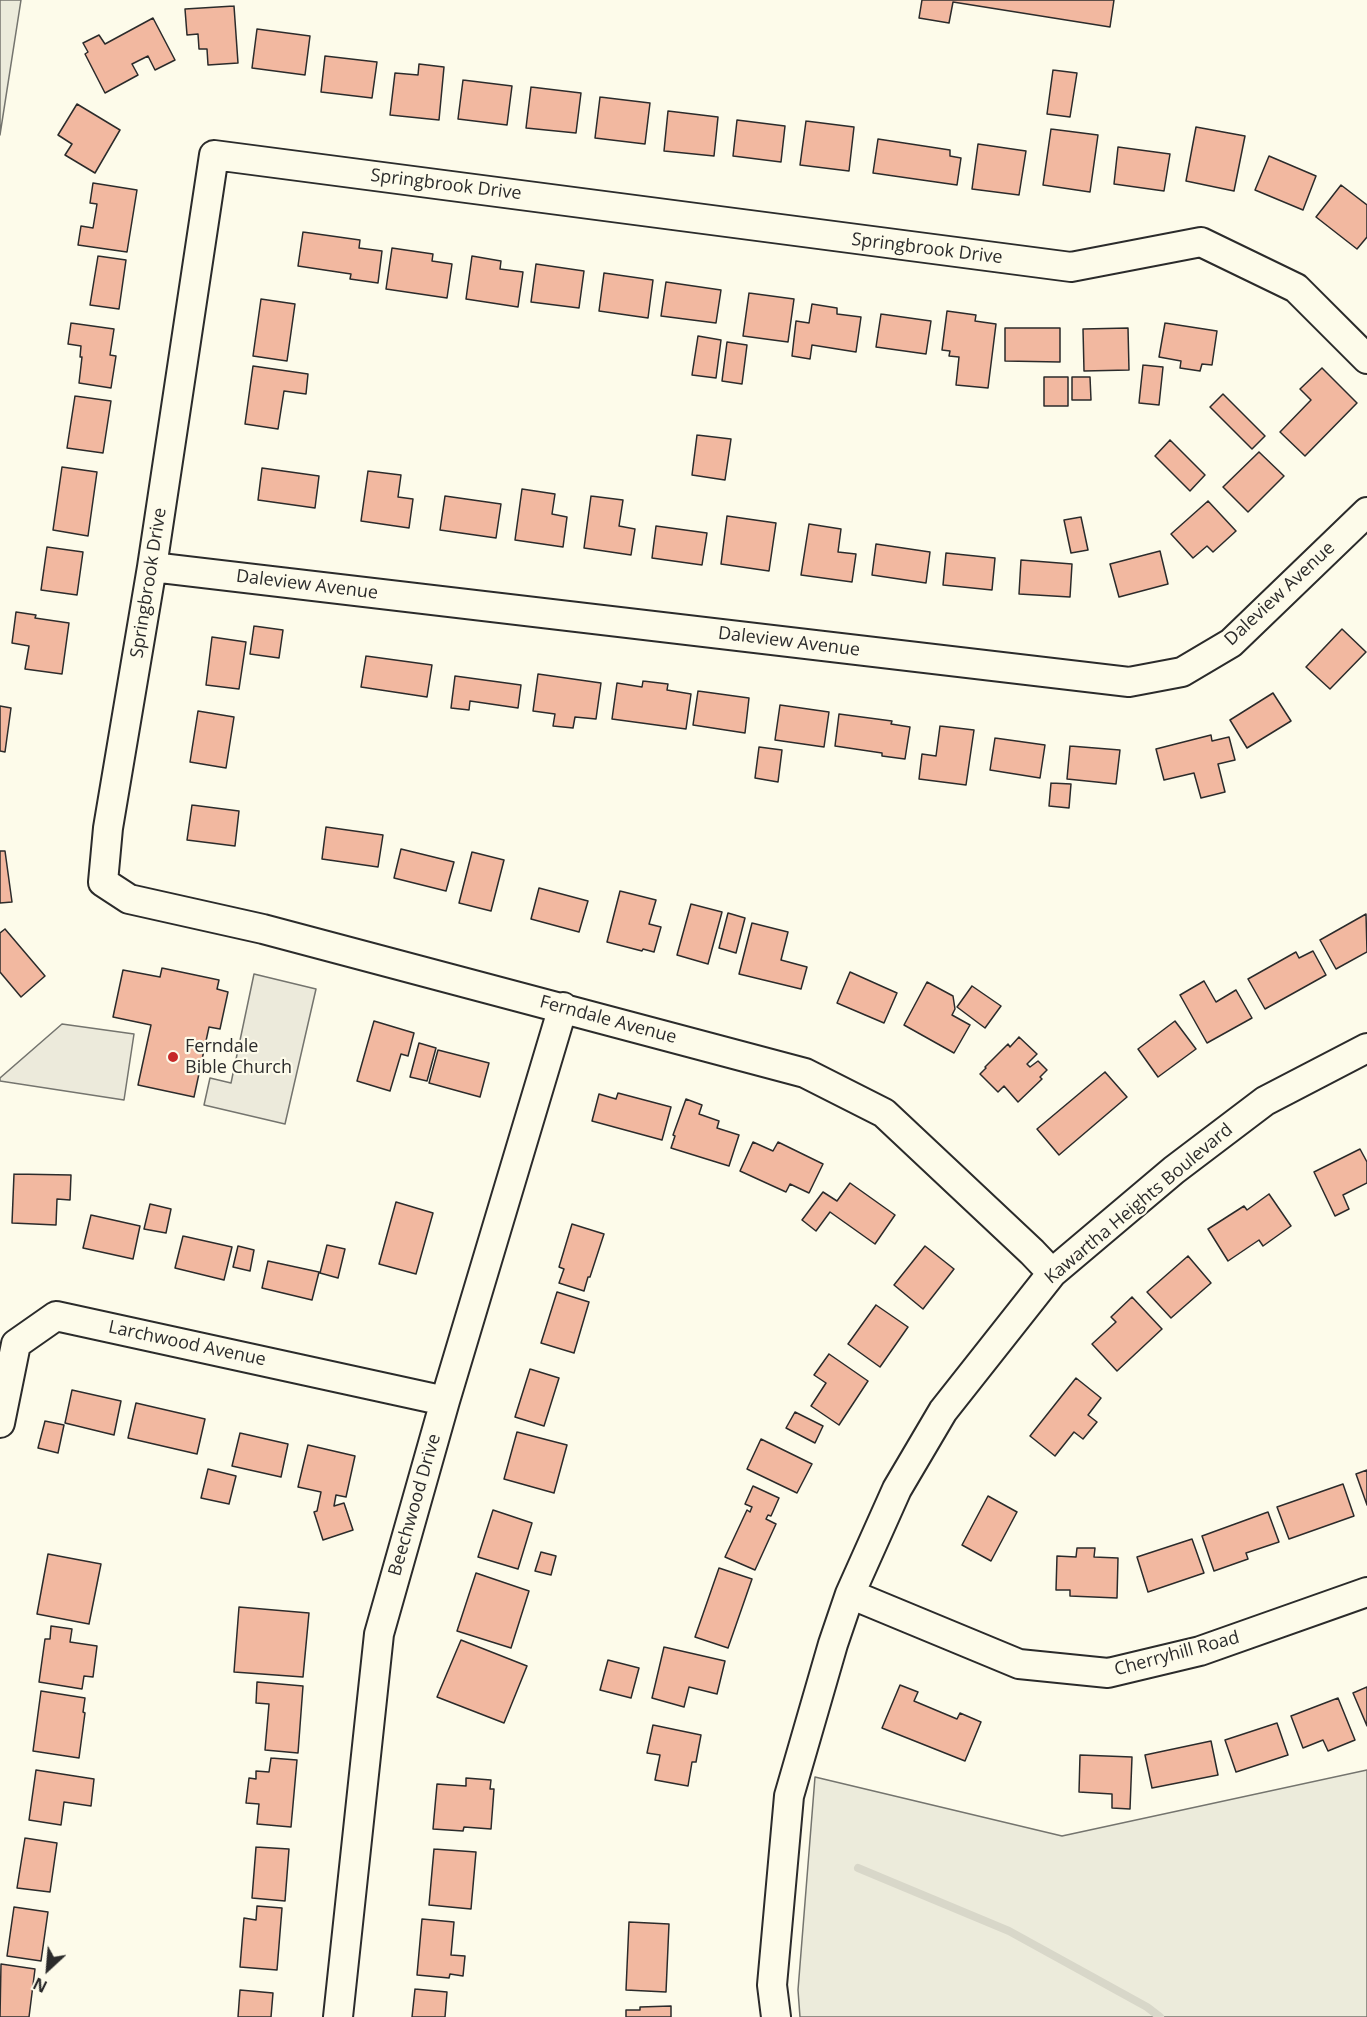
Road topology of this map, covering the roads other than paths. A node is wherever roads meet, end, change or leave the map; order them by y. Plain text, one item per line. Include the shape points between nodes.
1 (1367, 359) edge
2 (1367, 512) edge
3 (152, 567) junction
4 (103, 882) joint
5 (563, 1007) junction
6 (1367, 1048) edge
7 (1052, 1273) junction
8 (445, 1401) junction
9 (0, 1423) edge
10 (1367, 1592) edge
11 (850, 1594) junction
12 (338, 2017) edge
13 (776, 2017) edge

1 - 3 street, Springbrook Drive via 1296,288 1201,242 1071,267 214,155
2 - 3 street, Daleview Avenue via 1231,643 1182,672 1129,682
3 - 4 street, Springbrook Drive via 108,828
4 - 5 street, Ferndale Avenue via 129,899 263,929
5 - 7 street, Ferndale Avenue via 805,1073 884,1113
5 - 8 street, Beechwood Drive
6 - 7 street, Kawartha Heights Boulevard via 1265,1101 1174,1170
7 - 11 street, Kawartha Heights Boulevard via 943,1411 897,1489
8 - 9 street, Larchwood Avenue via 56,1316 16,1344
8 - 12 street, Beechwood Drive via 379,1634
10 - 11 street, Cherryhill Road via 1200,1651 1108,1673 1019,1664
11 - 13 street, Kawartha Heights Boulevard via 789,1796 772,1985

